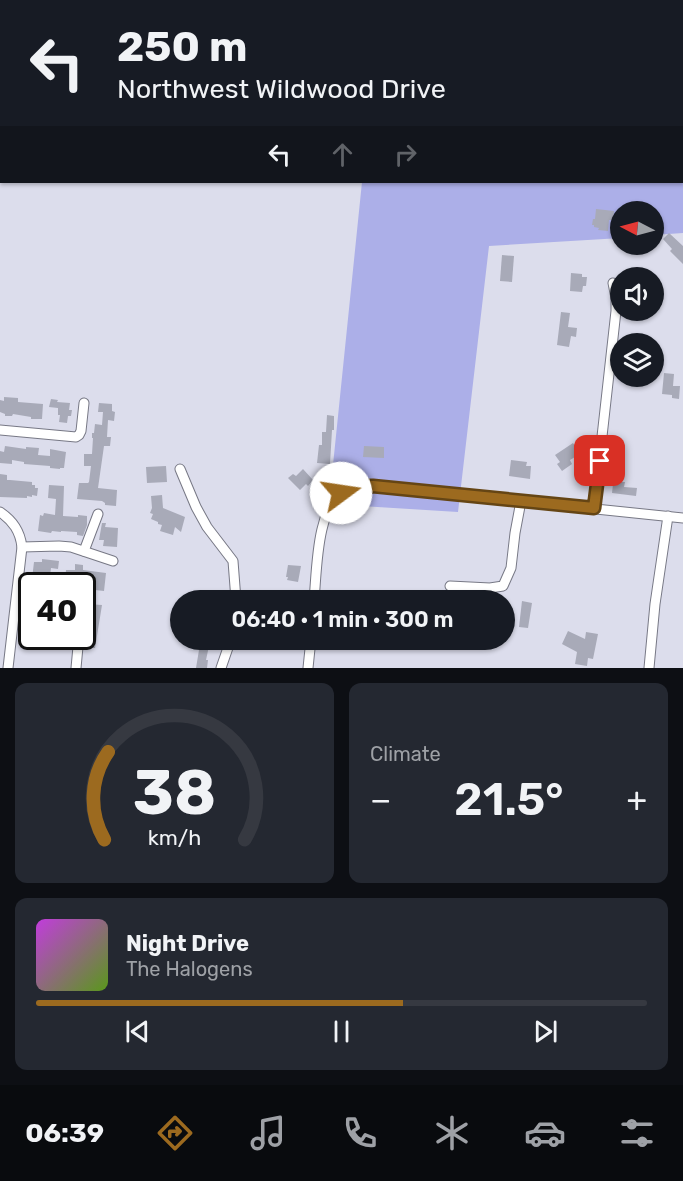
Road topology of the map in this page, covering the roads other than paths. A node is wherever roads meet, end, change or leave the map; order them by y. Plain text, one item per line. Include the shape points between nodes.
1 (615, 321) edge
2 (84, 403) dead end
3 (0, 430) edge
4 (180, 469) dead end
5 (521, 501) junction
6 (594, 508) junction
7 (0, 512) edge
8 (98, 514) dead end
9 (668, 516) junction
10 (683, 518) edge
11 (22, 547) junction
12 (84, 552) junction
13 (113, 561) dead end
14 (450, 585) dead end
15 (235, 590) edge
16 (315, 590) edge
17 (78, 650) edge
18 (227, 650) edge
19 (310, 650) edge
20 (8, 668) edge
21 (76, 668) edge
22 (221, 668) edge
23 (308, 668) edge
24 (649, 668) edge

1 - 6 street
2 - 3 street via 81,431 76,437
4 - 15 street via 207,527 233,561
5 - 6 street
5 - 14 street via 511,568 503,586
5 - 16 street via 373,486 344,491 334,500 325,520
6 - 9 street
7 - 11 street via 18,530
8 - 12 street
9 - 10 street
9 - 24 street
11 - 12 street via 59,546
11 - 20 street
12 - 13 street
17 - 21 street
18 - 22 street
19 - 23 street

